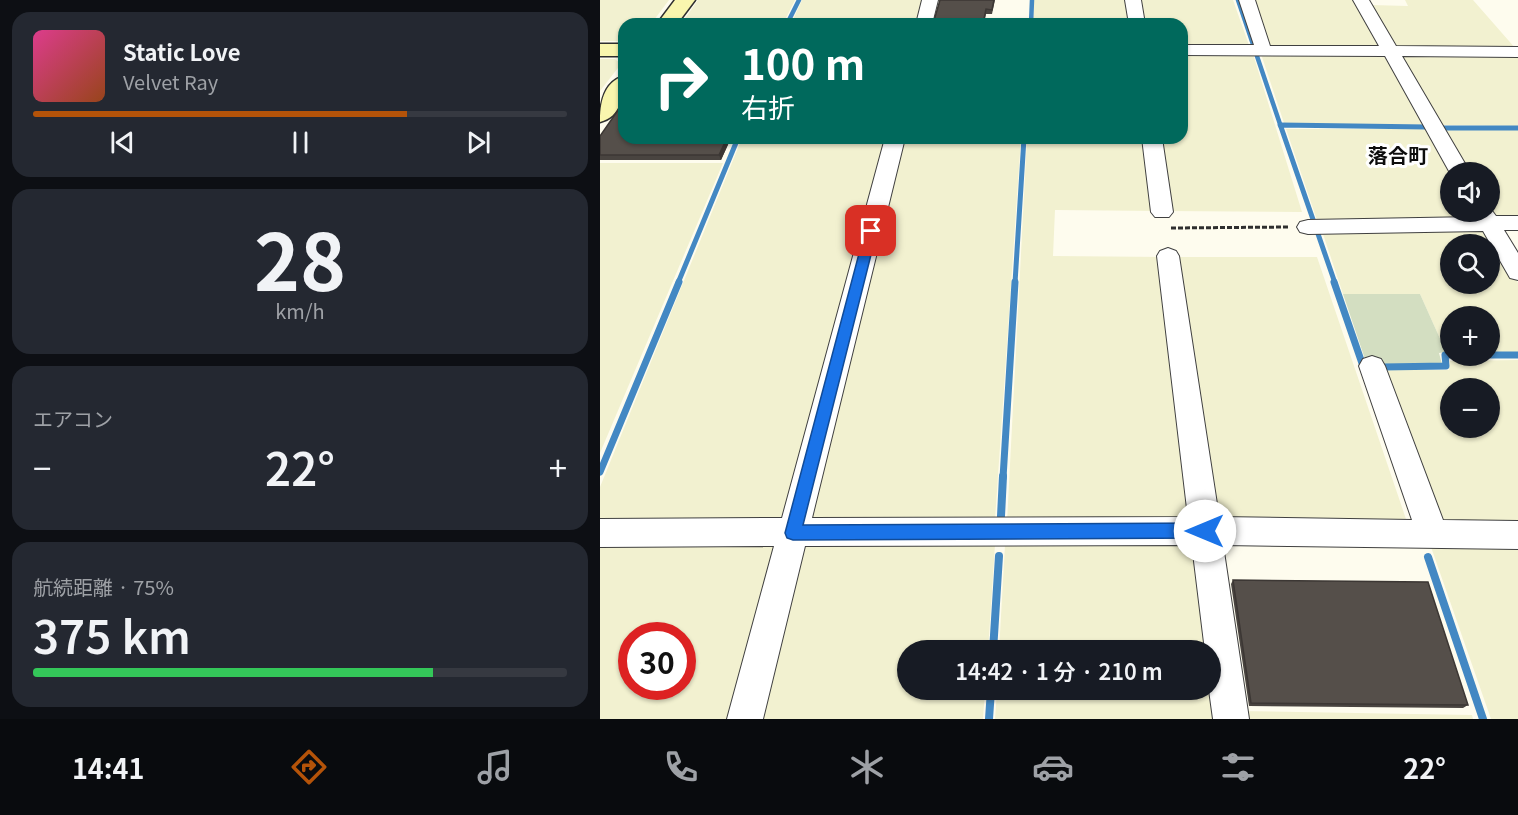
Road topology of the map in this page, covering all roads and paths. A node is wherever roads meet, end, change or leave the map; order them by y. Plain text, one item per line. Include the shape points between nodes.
1 (685, 0) edge
2 (930, 0) edge
3 (1133, 0) edge
4 (1246, 0) edge
5 (1361, 0) edge
6 (672, 18) edge
7 (926, 18) edge
8 (1136, 18) edge
9 (600, 50) edge
10 (618, 50) edge
11 (1188, 51) edge
12 (1259, 51) junction
13 (1390, 51) junction
14 (1518, 52) edge
15 (618, 90) edge
16 (600, 115) edge
17 (893, 144) edge
18 (1153, 144) edge
19 (1454, 162) edge
20 (1162, 212) joint
21 (1440, 219) edge
22 (1500, 220) edge
23 (1489, 222) edge
24 (1518, 223) edge
25 (1314, 226) joint
26 (1168, 256) dead end
27 (1518, 272) edge
28 (1372, 366) dead end
29 (1205, 531) junction
30 (600, 532) edge
31 (793, 533) junction
32 (1433, 535) junction
33 (1518, 535) edge
34 (745, 719) edge
35 (1231, 719) edge

1 - 6 street
2 - 7 street
3 - 8 street
4 - 12 street
5 - 13 street
9 - 10 street
11 - 12 street
12 - 13 street
13 - 14 street
13 - 19 street
15 - 16 street
17 - 31 street
18 - 20 street
20 - 25 path via 1164,228
21 - 25 street
22 - 24 street
23 - 27 street
26 - 29 street
28 - 32 street
29 - 31 street
29 - 32 street
29 - 35 street
30 - 31 street
31 - 34 street
32 - 33 street

